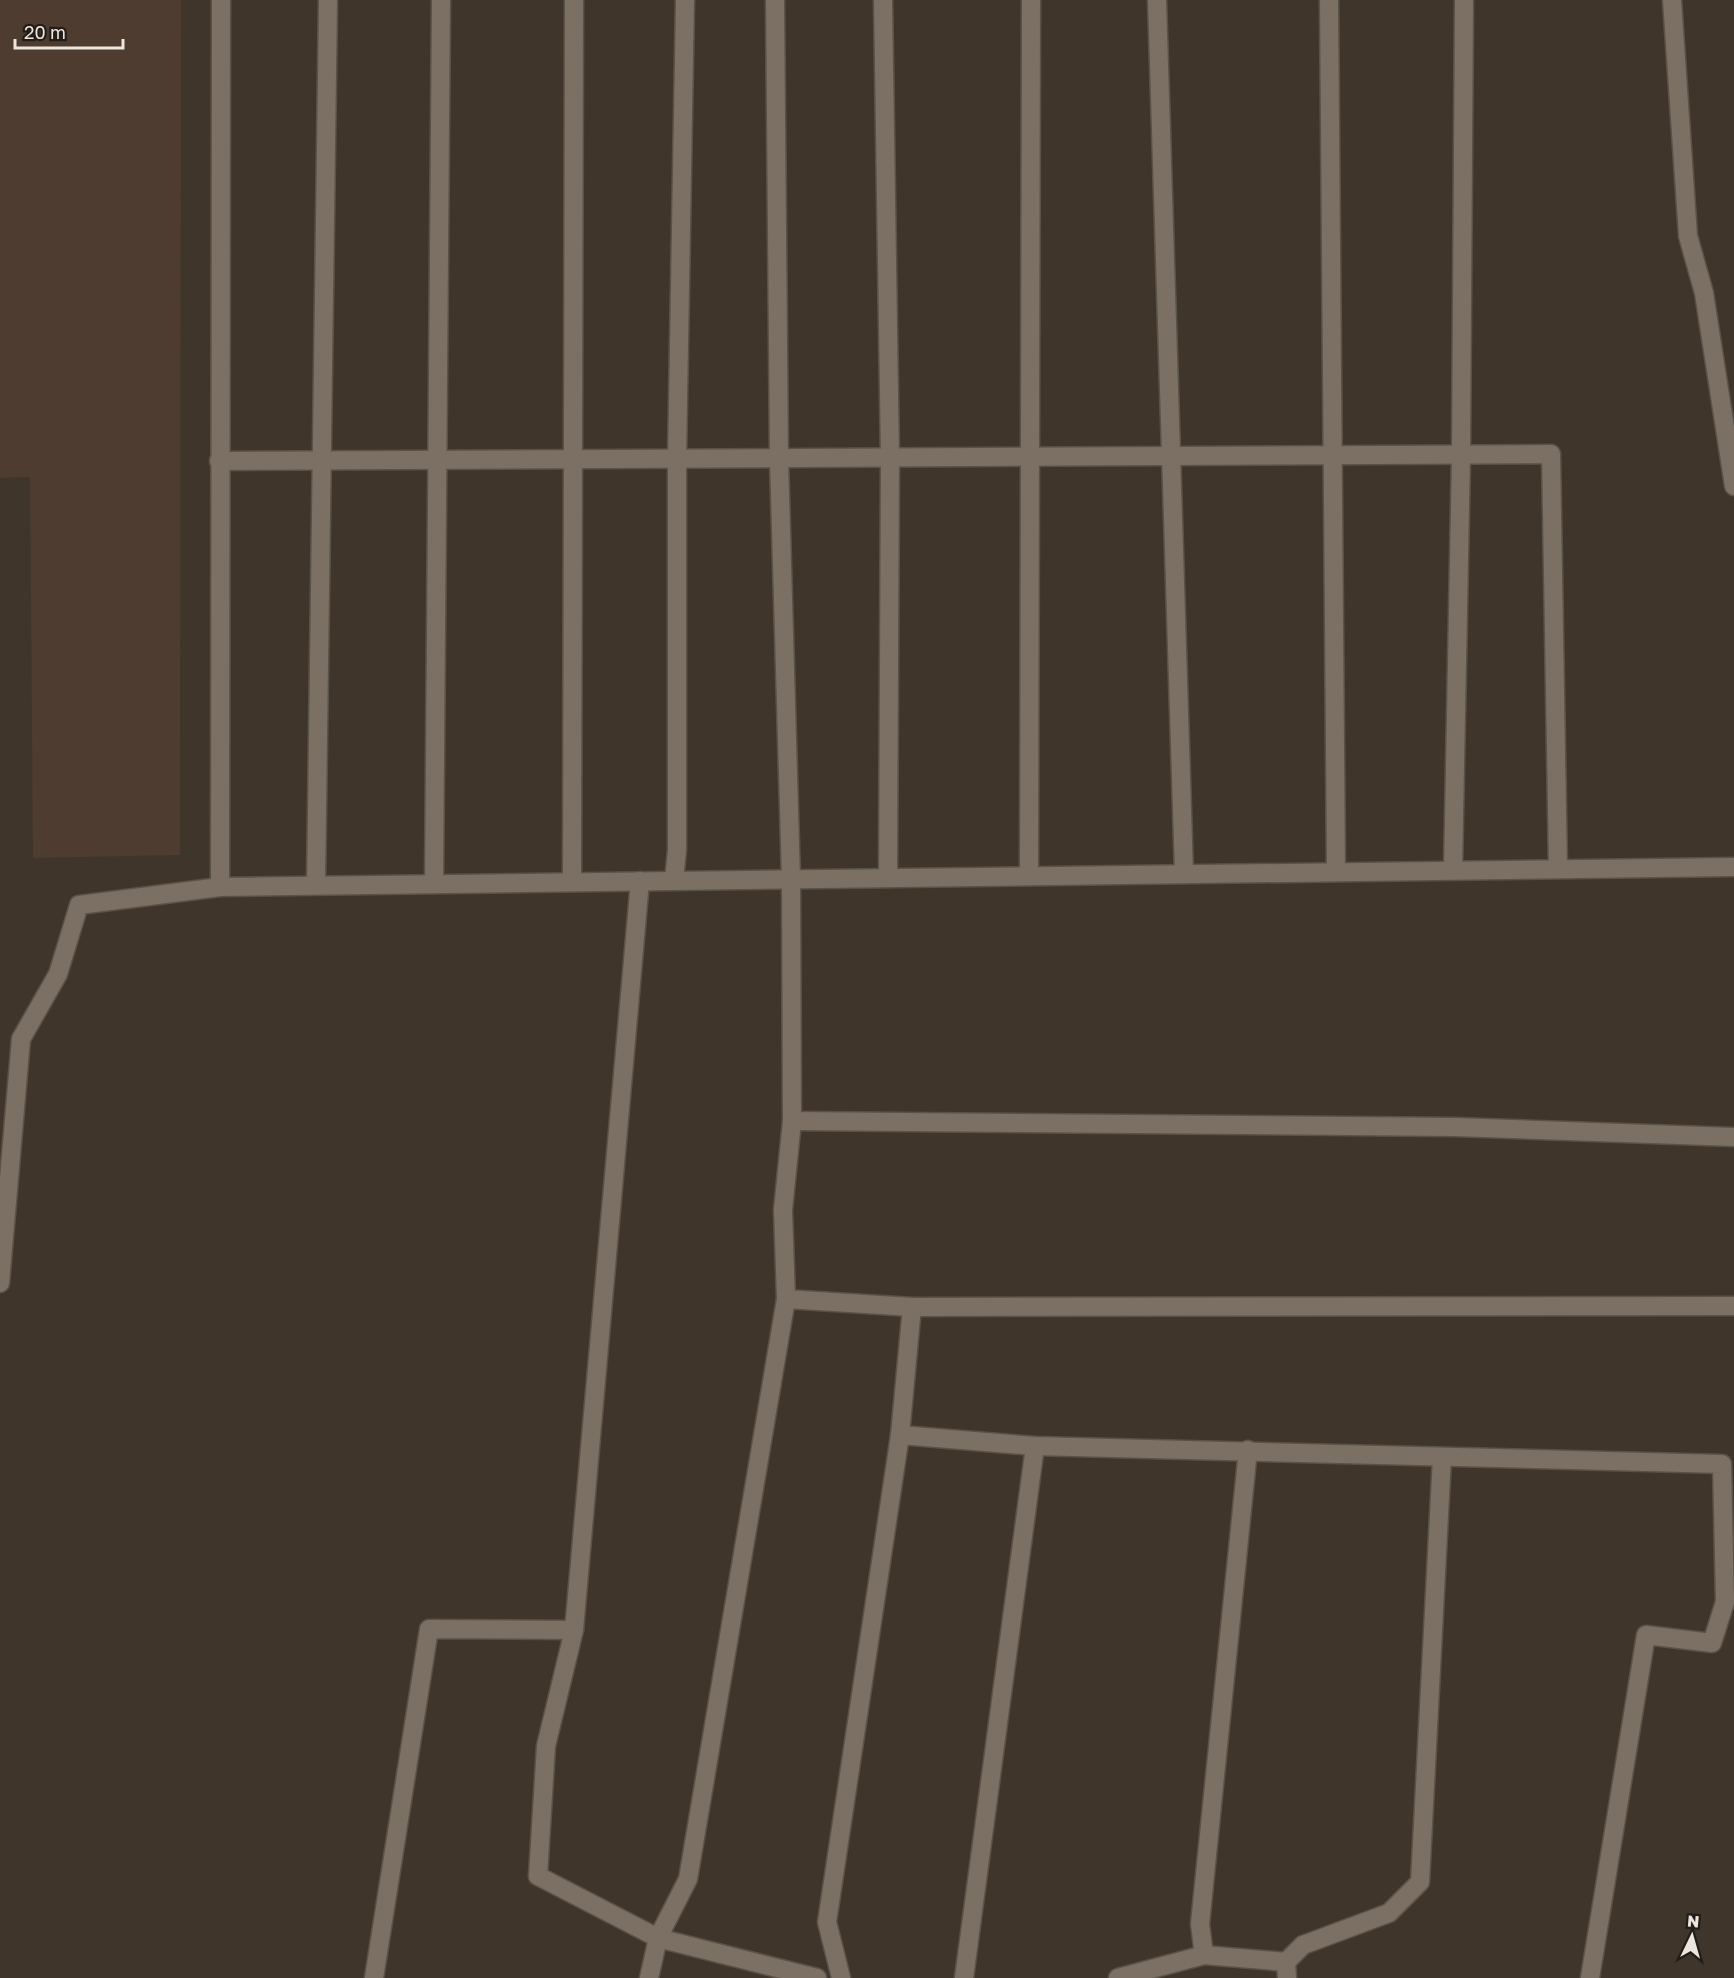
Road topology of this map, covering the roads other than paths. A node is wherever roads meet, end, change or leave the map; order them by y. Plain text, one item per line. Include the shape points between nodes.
1 (221, 0) edge
2 (328, 0) edge
3 (441, 0) edge
4 (574, 0) edge
5 (685, 0) edge
6 (775, 0) edge
7 (883, 0) edge
8 (1031, 0) edge
9 (1157, 0) edge
10 (1329, 0) edge
11 (1464, 0) edge
12 (1671, 0) edge
13 (1461, 455) junction
14 (1171, 456) junction
15 (1332, 456) junction
16 (1032, 457) junction
17 (321, 458) junction
18 (890, 458) junction
19 (677, 459) junction
20 (779, 459) junction
21 (575, 460) junction
22 (219, 461) junction
23 (437, 461) junction
24 (1734, 486) edge
25 (1734, 867) edge
26 (1558, 869) junction
27 (1453, 870) junction
28 (1336, 872) junction
29 (1184, 874) junction
30 (1029, 876) junction
31 (888, 878) junction
32 (791, 879) junction
33 (674, 880) junction
34 (640, 881) junction
35 (573, 882) junction
36 (434, 884) junction
37 (316, 885) junction
38 (220, 887) junction
39 (792, 1121) junction
40 (1734, 1137) edge
41 (0, 1283) edge
42 (786, 1299) junction
43 (1734, 1306) edge
44 (912, 1307) junction
45 (900, 1435) junction
46 (1035, 1446) junction
47 (1248, 1449) junction
48 (1442, 1457) junction
49 (574, 1630) junction
50 (658, 1938) junction
51 (1204, 1955) junction
52 (1287, 1970) edge
53 (374, 1978) edge
54 (649, 1978) edge
55 (817, 1978) edge
56 (841, 1978) edge
57 (964, 1978) edge
58 (1118, 1978) edge
59 (1590, 1978) edge

1 - 22 street
2 - 17 street
3 - 23 street
4 - 21 street
5 - 19 street
6 - 20 street
7 - 18 street
8 - 16 street
9 - 14 street
10 - 15 street
11 - 13 street
12 - 24 street via 1688,236 1704,292
13 - 15 street
13 - 26 street via 1551,454
13 - 27 street
14 - 15 street
14 - 16 street
14 - 29 street
15 - 28 street
16 - 18 street
16 - 30 street
17 - 22 street
17 - 23 street
17 - 37 street
18 - 20 street
18 - 31 street
19 - 20 street
19 - 21 street
19 - 33 street
20 - 32 street
21 - 23 street
21 - 35 street
22 - 38 street
23 - 36 street
25 - 26 street
26 - 27 street
27 - 28 street
28 - 29 street
29 - 30 street
30 - 31 street
31 - 32 street
32 - 33 street
32 - 39 street
33 - 34 street
34 - 35 street
34 - 49 street
35 - 36 street
36 - 37 street
37 - 38 street
38 - 41 street via 79,905 58,974 21,1039
39 - 40 street via 1455,1127
39 - 42 street via 783,1210
42 - 44 street
42 - 50 street via 688,1879
43 - 44 street
44 - 45 street
45 - 46 street
45 - 56 street via 827,1922
46 - 47 street
46 - 57 street
47 - 48 street
47 - 51 street via 1200,1924
48 - 52 street via 1420,1882 1389,1913 1303,1945
48 - 59 street via 1722,1464 1725,1602 1712,1643 1646,1635
49 - 50 street via 546,1746 538,1876
49 - 53 street via 429,1629
50 - 54 street
50 - 55 street
51 - 52 street
51 - 58 street

